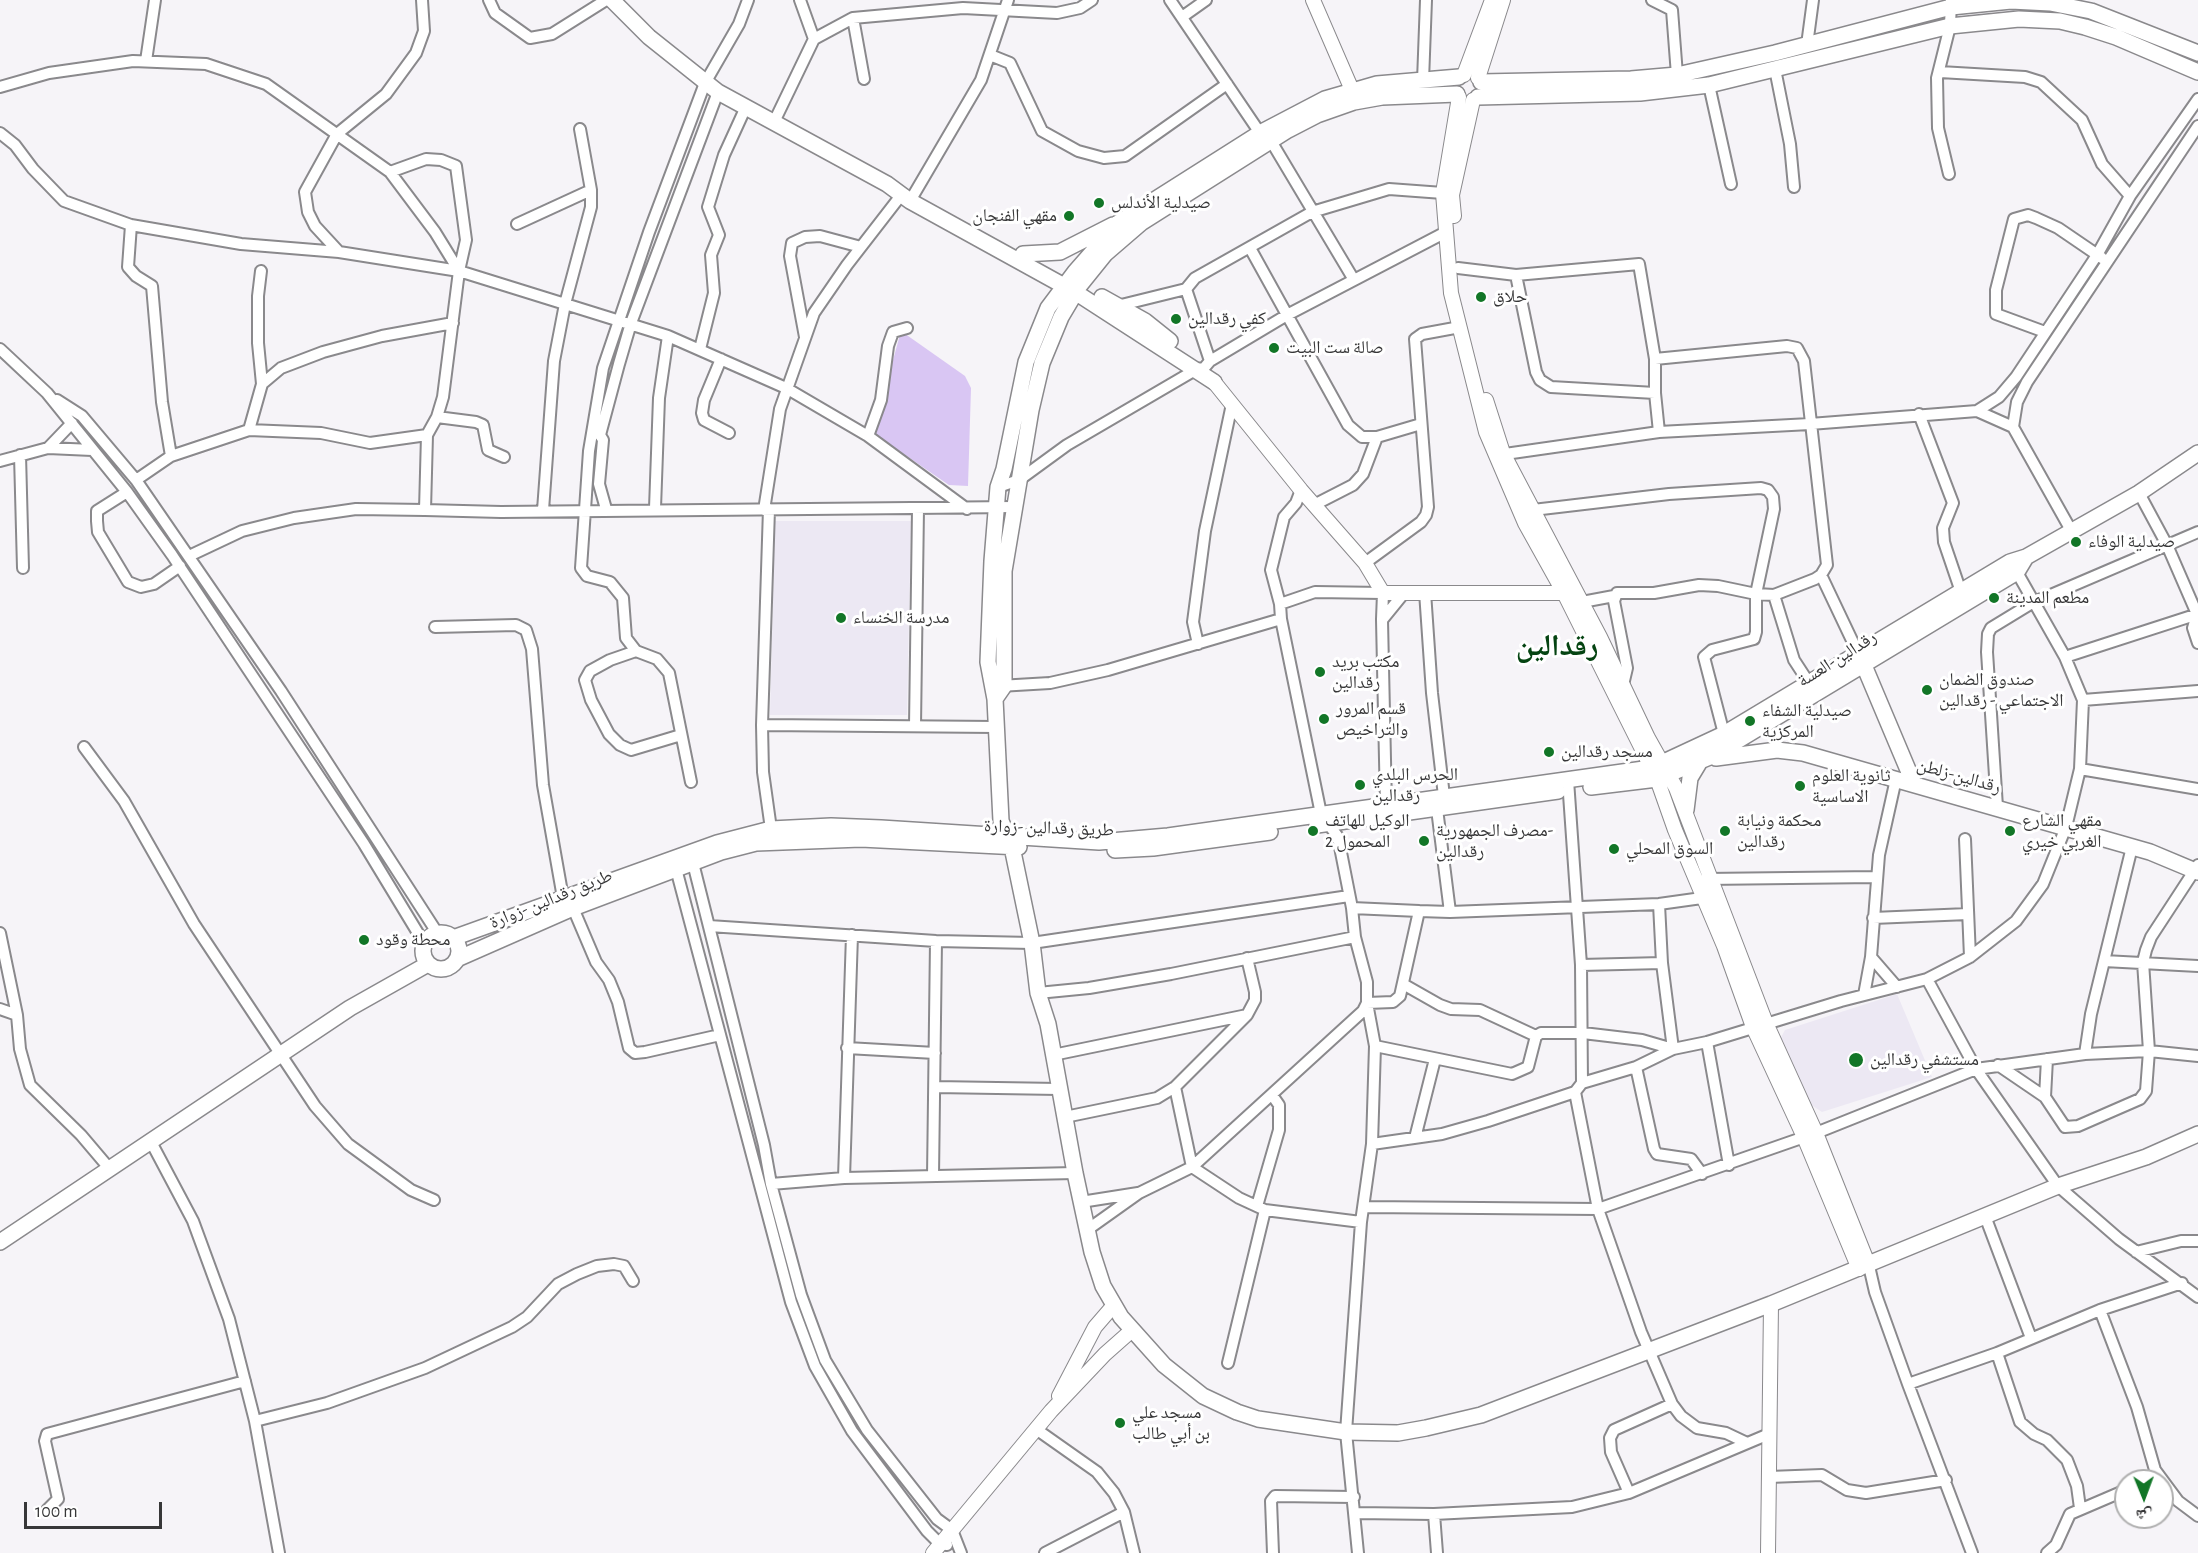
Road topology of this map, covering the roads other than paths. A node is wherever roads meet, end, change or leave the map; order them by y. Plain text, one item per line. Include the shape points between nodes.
1 (155, 0) edge
2 (422, 0) edge
3 (489, 0) edge
4 (748, 0) edge
5 (1008, 0) edge
6 (1092, 0) edge
7 (1170, 0) edge
8 (1206, 0) edge
9 (1313, 0) edge
10 (1426, 0) edge
11 (1491, 0) edge
12 (1503, 0) edge
13 (1652, 0) edge
14 (1813, 0) edge
15 (616, 2) edge
16 (804, 3) edge
17 (1951, 4) edge
18 (1004, 12) junction
19 (1182, 17) junction
20 (853, 18) junction
21 (1950, 26) junction
22 (814, 39) junction
23 (1807, 45) junction
24 (2198, 53) edge
25 (990, 55) junction
26 (146, 61) junction
27 (1775, 69) junction
28 (1940, 72) junction
29 (2198, 72) edge
30 (1677, 75) junction
31 (864, 79) dead end
32 (1423, 81) junction
33 (1227, 84) junction
34 (1709, 85) junction
35 (0, 87) edge
36 (712, 87) junction
37 (1469, 88) junction
38 (1353, 96) junction
39 (2198, 99) edge
40 (745, 109) junction
41 (774, 122) junction
42 (2198, 126) edge
43 (580, 129) dead end
44 (0, 133) edge
45 (338, 134) junction
46 (1266, 137) junction
47 (390, 172) junction
48 (1949, 174) dead end
49 (1731, 184) dead end
50 (1794, 187) dead end
51 (591, 190) junction
52 (1443, 193) junction
53 (910, 196) junction
54 (2130, 196) junction
55 (1312, 212) junction
56 (1118, 223) junction
57 (517, 224) dead end
58 (130, 225) junction
59 (1446, 232) junction
60 (861, 247) junction
61 (1250, 248) junction
62 (339, 252) junction
63 (1452, 253) junction
64 (1023, 254) junction
65 (2097, 255) junction
66 (2109, 262) junction
67 (1458, 268) junction
68 (1092, 269) junction
69 (261, 271) dead end
70 (459, 271) junction
71 (1516, 275) junction
72 (1354, 280) junction
73 (1072, 285) junction
74 (1186, 289) junction
75 (1101, 297) junction
76 (565, 304) junction
77 (1117, 306) junction
78 (1287, 315) junction
79 (620, 319) junction
80 (453, 323) junction
81 (631, 323) junction
82 (1460, 327) junction
83 (907, 328) dead end
84 (2045, 332) junction
85 (668, 336) junction
86 (805, 338) junction
87 (0, 349) edge
88 (700, 349) junction
89 (721, 359) junction
90 (1655, 359) junction
91 (1204, 366) junction
92 (1214, 382) joint
93 (262, 384) junction
94 (786, 388) junction
95 (2005, 390) junction
96 (47, 393) junction
97 (1655, 393) junction
98 (2018, 399) junction
99 (1232, 404) junction
100 (1977, 411) junction
101 (1919, 414) junction
102 (437, 417) junction
103 (72, 423) junction
104 (1421, 424) junction
105 (1810, 424) junction
106 (2013, 426) junction
107 (249, 430) junction
108 (1659, 432) junction
109 (729, 433) dead end
110 (428, 435) junction
111 (868, 436) junction
112 (1377, 437) junction
113 (48, 448) junction
114 (92, 450) junction
115 (2198, 453) edge
116 (1499, 455) junction
117 (20, 456) junction
118 (171, 456) junction
119 (504, 458) dead end
120 (0, 461) edge
121 (136, 480) junction
122 (1019, 480) junction
123 (998, 487) junction
124 (1301, 490) junction
125 (127, 492) junction
126 (2139, 493) junction
127 (1314, 505) junction
128 (998, 506) junction
129 (1014, 507) junction
130 (655, 508) junction
131 (606, 509) junction
132 (766, 509) junction
133 (918, 509) junction
134 (967, 509) junction
135 (425, 510) junction
136 (543, 510) junction
137 (586, 510) junction
138 (1533, 510) junction
139 (2072, 532) junction
140 (2198, 532) edge
141 (2167, 545) junction
142 (189, 556) junction
143 (1365, 563) junction
144 (180, 566) junction
145 (2014, 567) junction
146 (23, 568) dead end
147 (1821, 575) junction
148 (1425, 592) junction
149 (1961, 592) junction
150 (1383, 593) junction
151 (1404, 593) junction
152 (1564, 593) junction
153 (1756, 594) junction
154 (1774, 595) junction
155 (1614, 596) junction
156 (1582, 602) junction
157 (2032, 603) junction
158 (1280, 604) junction
159 (2198, 614) edge
160 (1281, 619) junction
161 (1382, 620) junction
162 (435, 627) dead end
163 (242, 635) junction
164 (230, 642) junction
165 (2198, 643) edge
166 (1198, 644) junction
167 (636, 651) junction
168 (2065, 657) junction
169 (1862, 659) junction
170 (1847, 668) junction
171 (1809, 683) junction
172 (1623, 685) junction
173 (997, 691) junction
174 (2198, 691) edge
175 (2083, 700) junction
176 (762, 724) junction
177 (915, 726) junction
178 (996, 727) junction
179 (1724, 734) junction
180 (681, 735) junction
181 (84, 747) dead end
182 (1702, 761) junction
183 (2080, 769) junction
184 (1660, 771) junction
185 (1896, 778) junction
186 (691, 782) dead end
187 (1914, 784) junction
188 (1569, 785) junction
189 (2198, 789) edge
190 (1440, 803) junction
191 (1386, 806) junction
192 (1997, 807) junction
193 (1686, 810) junction
194 (1325, 818) junction
195 (2066, 828) junction
196 (771, 829) junction
197 (1965, 839) dead end
198 (1010, 842) junction
199 (2132, 847) junction
200 (692, 858) junction
201 (675, 864) junction
202 (2197, 869) edge
203 (1876, 877) junction
204 (1711, 878) junction
205 (1697, 881) junction
206 (1719, 895) junction
207 (1349, 896) junction
208 (1702, 898) junction
209 (568, 903) junction
210 (1659, 904) junction
211 (1575, 907) junction
212 (1352, 908) junction
213 (1419, 911) junction
214 (1450, 912) junction
215 (1968, 914) junction
216 (1873, 918) junction
217 (709, 926) junction
218 (0, 933) edge
219 (438, 934) junction
220 (852, 935) junction
221 (1355, 937) junction
222 (453, 938) junction
223 (936, 941) junction
224 (1032, 943) junction
225 (424, 944) junction
226 (1871, 957) junction
227 (1970, 957) junction
228 (1247, 958) junction
229 (457, 959) junction
230 (2104, 962) junction
231 (2143, 962) junction
232 (1662, 963) junction
233 (428, 964) junction
234 (1581, 965) junction
235 (2198, 966) edge
236 (1927, 979) junction
237 (1403, 984) junction
238 (1897, 987) junction
239 (1038, 993) junction
240 (1864, 995) junction
241 (1367, 1003) junction
242 (0, 1009) edge
243 (17, 1015) junction
244 (1247, 1015) junction
245 (1759, 1025) junction
246 (1583, 1033) junction
247 (720, 1035) junction
248 (1536, 1036) junction
249 (1707, 1042) junction
250 (1375, 1046) junction
251 (847, 1048) junction
252 (1673, 1049) junction
253 (2149, 1051) junction
254 (935, 1053) junction
255 (280, 1054) junction
256 (2085, 1054) junction
257 (1053, 1055) junction
258 (2198, 1056) edge
259 (1435, 1059) junction
260 (2047, 1059) junction
261 (1998, 1065) junction
262 (1636, 1067) junction
263 (1976, 1069) junction
264 (935, 1087) junction
265 (1175, 1087) junction
266 (1579, 1088) junction
267 (1059, 1089) junction
268 (1272, 1095) junction
269 (2045, 1097) junction
270 (1065, 1117) junction
271 (2198, 1134) edge
272 (1810, 1135) junction
273 (1415, 1138) junction
274 (150, 1140) junction
275 (1372, 1144) junction
276 (1729, 1165) junction
277 (1192, 1167) junction
278 (109, 1168) junction
279 (1075, 1173) junction
280 (1702, 1174) junction
281 (933, 1176) junction
282 (844, 1178) junction
283 (771, 1184) junction
284 (2058, 1186) junction
285 (1139, 1193) junction
286 (434, 1200) dead end
287 (1081, 1202) junction
288 (1364, 1207) junction
289 (1261, 1208) junction
290 (1598, 1209) junction
291 (1985, 1216) junction
292 (1361, 1222) junction
293 (1087, 1230) junction
294 (2198, 1240) edge
295 (0, 1242) edge
296 (2136, 1252) junction
297 (1864, 1267) junction
298 (633, 1281) dead end
299 (2182, 1283) junction
300 (2198, 1297) edge
301 (1771, 1304) junction
302 (1114, 1305) junction
303 (2100, 1310) junction
304 (1131, 1331) junction
305 (2031, 1338) junction
306 (1648, 1351) junction
307 (1997, 1353) junction
308 (1228, 1363) dead end
309 (245, 1381) junction
310 (1908, 1384) junction
311 (1672, 1404) junction
312 (1052, 1411) junction
313 (255, 1421) junction
314 (1036, 1429) junction
315 (1346, 1432) junction
316 (1769, 1434) junction
317 (1745, 1442) junction
318 (2156, 1469) edge
319 (1769, 1477) junction
320 (1946, 1480) junction
321 (1629, 1493) junction
322 (2114, 1495) edge
323 (2174, 1496) edge
324 (1354, 1497) junction
325 (2080, 1508) junction
326 (48, 1510) dead end
327 (1124, 1512) junction
328 (1355, 1512) junction
329 (1434, 1514) junction
330 (2198, 1516) edge
331 (938, 1519) junction
332 (927, 1530) junction
333 (952, 1530) junction
334 (936, 1548) edge
335 (958, 1550) edge
336 (279, 1553) edge
337 (1045, 1553) edge
338 (1134, 1553) edge
339 (1273, 1553) edge
340 (1358, 1553) edge
341 (1437, 1553) edge
342 (1768, 1553) edge
343 (1972, 1553) edge
344 (2047, 1553) edge

1 - 26 street
2 - 45 street via 424,31 416,53 386,94
3 - 15 street via 495,13 530,38 552,34
4 - 36 street
5 - 18 street
6 - 18 street via 1080,8 1057,13
7 - 19 street
8 - 19 street
9 - 38 street
10 - 32 street
11 - 37 street
12 - 37 street
13 - 30 street via 1672,10
14 - 23 street
15 - 36 main road via 649,37
16 - 22 street
17 - 21 street
17 - 23 main road
17 - 24 main road via 2011,1 2080,8
18 - 20 street via 963,8
18 - 25 street
19 - 33 street
20 - 22 street
20 - 31 street
21 - 27 main road
21 - 28 street
21 - 29 main road via 2019,19 2060,21 2116,37
22 - 41 street
23 - 30 main road
25 - 33 street via 1010,63 1042,131 1077,151 1104,158 1125,156
25 - 53 street via 981,80
26 - 35 street via 49,73
26 - 45 street via 206,64 266,84
27 - 34 main road
27 - 50 street
28 - 48 street via 1938,128
28 - 54 street via 2025,77 2041,82 2082,120 2102,164
30 - 37 main road
32 - 37 main road
32 - 38 main road via 1382,83
33 - 46 street
34 - 37 main road via 1640,93
34 - 49 street
36 - 40 main road
36 - 79 street via 649,232
36 - 81 street
37 - 38 main road
37 - 52 street
37 - 63 street via 1452,195
38 - 46 main road via 1296,112
39 - 54 street
40 - 41 main road
40 - 88 street via 724,155 708,207 719,235 711,255 714,293
41 - 53 main road
42 - 66 street
43 - 51 street
44 - 58 street via 64,201
45 - 47 street
45 - 62 street via 305,192 315,226
46 - 55 street
46 - 56 main road
46 - 68 main road via 1141,223
47 - 70 street
47 - 70 street via 426,159 456,166 466,240
51 - 57 street
51 - 76 street via 591,207
52 - 55 street via 1389,189
52 - 59 street
53 - 60 street
53 - 64 main road
53 - 73 main road
54 - 65 street
55 - 61 street
55 - 72 street
56 - 64 main road via 1060,252
56 - 73 main road
58 - 62 street via 241,244
58 - 118 street via 128,267 152,286
59 - 63 street
59 - 72 street
60 - 86 street via 814,313
60 - 86 street via 820,236 792,243 790,256
61 - 74 street via 1195,278
61 - 78 street
62 - 70 street
63 - 67 street
63 - 82 street via 1451,293
64 - 73 main road
65 - 66 street
65 - 84 street
65 - 84 street via 2036,218 2028,215 2014,219 1996,290 1996,314
66 - 98 street
67 - 71 street
67 - 116 street
68 - 73 main road
68 - 75 main road via 1092,283
69 - 93 street via 258,343
70 - 76 street
70 - 80 street
71 - 90 street via 1639,264
71 - 97 street via 1540,380 1551,387
72 - 78 street
73 - 75 main road
73 - 91 main road
73 - 122 main road via 1041,363
73 - 123 main road via 1039,325 1026,362
74 - 77 street
74 - 91 street
75 - 77 main road
76 - 79 street
76 - 136 street via 554,361
77 - 91 main road
78 - 91 street
78 - 112 street via 1348,425 1362,437
79 - 81 street
79 - 137 street via 603,368 591,434
80 - 93 street via 323,352 281,368
80 - 102 street
81 - 85 street
81 - 131 street via 600,435 603,440 599,484
82 - 104 street via 1422,334 1415,339
82 - 116 street via 1486,432
83 - 111 street via 893,332 890,339 881,400
84 - 95 street
85 - 88 street
85 - 130 street via 659,398
86 - 94 street
87 - 96 street
88 - 89 street
89 - 94 street
89 - 109 street via 702,413 704,420
90 - 97 street
90 - 105 street via 1797,348 1804,361
91 - 92 main road
91 - 122 street via 1067,445
92 - 99 street
93 - 107 street
94 - 111 street
94 - 132 street
95 - 98 street
95 - 100 street
96 - 103 street
96 - 121 street via 82,416
97 - 108 street
98 - 106 street
99 - 124 street
99 - 166 street via 1205,531 1192,622
100 - 101 street
100 - 106 street
101 - 105 street
101 - 149 street via 1953,503 1943,528 1944,542
102 - 110 street
102 - 119 street via 483,425 488,450
103 - 113 street
103 - 114 street
104 - 112 street
104 - 143 street via 1426,515
105 - 108 street
105 - 147 street via 1827,565
106 - 139 street
107 - 110 street via 321,433 370,443
107 - 118 street
108 - 116 street
110 - 135 street
111 - 134 street
112 - 127 street via 1363,474 1353,485
113 - 114 street
113 - 117 street
114 - 125 street
115 - 126 main road, رقدالين-العسة
116 - 138 street
116 - 152 street via 1525,523
117 - 120 street
117 - 146 street
118 - 121 street
121 - 142 street
122 - 123 street
122 - 129 main road
123 - 128 main road
124 - 127 street
124 - 158 street via 1284,517 1271,570
125 - 144 street
125 - 144 street via 97,511 97,521 98,532 128,582 141,587 154,584
126 - 139 main road, رقدالين-العسة
126 - 141 street
127 - 143 street
128 - 129 street
128 - 134 street
128 - 173 main road via 988,662
129 - 173 main road via 1004,571
130 - 131 street
130 - 132 street
131 - 137 street
132 - 133 street
132 - 176 street
133 - 134 street
133 - 177 street
135 - 136 street
135 - 142 street via 356,509 294,518 242,531
136 - 137 street
137 - 167 street via 581,568 587,576 610,582 623,598 626,638
138 - 153 street via 1669,494 1768,490 1773,496 1773,509
138 - 156 street
139 - 145 main road, رقدالين-العسة
140 - 141 street
141 - 157 street
141 - 159 street
142 - 163 street
143 - 150 street
144 - 164 street
145 - 149 main road, رقدالين-العسة
145 - 157 street
145 - 169 main road, رقدالين-العسة
147 - 154 street
147 - 169 street
148 - 151 street
148 - 152 street
148 - 190 street
149 - 169 main road, رقدالين-العسة
150 - 151 street
150 - 158 street via 1315,592
150 - 161 street
151 - 161 street
152 - 156 street
152 - 184 street
153 - 154 street
153 - 155 street via 1733,587 1700,585
153 - 179 street via 1754,639 1712,650 1704,657
154 - 171 street via 1798,669
155 - 156 street
155 - 172 street via 1627,668
156 - 172 street
157 - 168 street
157 - 192 street via 1991,628 1988,634
158 - 160 street
159 - 165 street via 2193,628
159 - 168 street
160 - 166 street
160 - 194 street
161 - 191 street
162 - 209 street via 516,625 526,630 532,649 543,785
163 - 164 street
163 - 219 street
164 - 225 street via 364,844
166 - 173 street via 1108,670
167 - 180 street via 657,659 669,673
167 - 180 street via 590,671 585,680 609,734 631,750
168 - 175 street
169 - 170 main road, رقدالين-العسة
169 - 187 main road
170 - 171 main road, رقدالين-العسة
170 - 182 main road, رقدالين-العسة
171 - 179 main road, رقدالين-العسة
172 - 184 street
173 - 178 main road
174 - 175 street
175 - 183 street
176 - 177 street
176 - 196 street via 763,772
177 - 178 street
178 - 198 main road via 1001,821
179 - 184 main road, رقدالين-العسة
180 - 186 street
181 - 255 street via 124,801 194,924
182 - 184 main road, رقدالين-العسة
182 - 185 main road, رقدالين-زلطن via 1791,751
182 - 193 main road via 1690,778
183 - 189 street
183 - 195 street
184 - 188 main road, طريق رقدالين -زوارة
184 - 193 street
184 - 205 street
185 - 187 main road, رقدالين-زلطن
185 - 203 street
187 - 192 main road, رقدالين-زلطن
188 - 190 main road, طريق رقدالين -زوارة
188 - 211 street
190 - 191 main road, طريق رقدالين -زوارة
190 - 194 main road, طريق رقدالين -زوارة
190 - 214 street
191 - 194 main road, طريق رقدالين -زوارة
192 - 195 main road, رقدالين-زلطن
193 - 204 street
194 - 198 main road, طريق رقدالين -زوارة via 1099,842
194 - 207 street via 1338,837
195 - 199 main road, رقدالين-زلطن
195 - 227 street via 2043,884 2016,921
196 - 198 main road, طريق رقدالين -زوارة via 841,827
196 - 200 main road, طريق رقدالين -زوارة via 740,835
197 - 215 street
198 - 200 main road, طريق رقدالين -زوارة via 782,840
198 - 224 main road
199 - 202 main road, رقدالين-زلطن
199 - 230 street
200 - 201 main road, طريق رقدالين -زوارة
200 - 217 street
201 - 209 main road, طريق رقدالين -زوارة
201 - 247 street
202 - 231 street via 2151,937
203 - 204 street
203 - 216 street
204 - 205 street
204 - 206 street
205 - 208 street
206 - 208 street
206 - 245 street
207 - 212 street
207 - 224 street
208 - 210 street
208 - 245 street
209 - 222 main road, طريق رقدالين -زوارة
209 - 229 main road, طريق رقدالين -زوارة
209 - 247 street via 596,962 609,980 629,1048 635,1053
210 - 211 street
210 - 232 street
211 - 214 street
211 - 234 street
212 - 213 street
212 - 221 street
213 - 214 street
213 - 237 street
215 - 216 street
215 - 227 street
216 - 226 street
217 - 220 street
217 - 283 street
218 - 243 street
219 - 222 main road
219 - 225 main road
220 - 223 street
220 - 251 street
221 - 228 street
221 - 241 street via 1367,982
222 - 229 main road via 459,948
223 - 224 street
223 - 254 street
224 - 239 main road
225 - 233 main road
226 - 238 street
226 - 240 street
227 - 236 street
228 - 239 street via 1089,988
228 - 244 street via 1255,992
229 - 233 main road via 444,969
230 - 231 street
230 - 256 street
231 - 235 street
231 - 253 street
232 - 234 street
232 - 252 street
233 - 255 main road
234 - 246 street
236 - 238 street
236 - 263 street
237 - 241 street via 1400,996 1393,1002
237 - 248 street via 1440,1005 1480,1010
238 - 240 street
239 - 257 main road
240 - 245 street
241 - 250 street
241 - 268 street
242 - 243 street
243 - 278 street via 30,1085
244 - 257 street
244 - 265 street
245 - 249 street
245 - 272 street
246 - 248 street
246 - 252 street via 1642,1040
246 - 266 street
247 - 332 street via 792,1302 815,1366 852,1431
248 - 259 street via 1528,1067 1512,1074
249 - 252 street
249 - 276 street
250 - 259 street
250 - 275 street
251 - 254 street
251 - 282 street
252 - 262 street
253 - 256 street
253 - 258 street
253 - 269 street via 2146,1090 2140,1099 2071,1128 2065,1127
254 - 264 street
255 - 274 main road
255 - 286 street via 315,1106 348,1144 411,1190
256 - 260 street
257 - 267 main road
259 - 273 street
260 - 261 street
260 - 269 street
261 - 263 street
261 - 269 street
262 - 266 street
262 - 280 street via 1657,1154 1691,1159
263 - 272 street
263 - 284 street
264 - 267 street
264 - 281 street
265 - 270 street via 1156,1098
265 - 277 street
266 - 273 street via 1488,1121
266 - 290 street
267 - 270 main road
268 - 277 street
268 - 289 street via 1279,1105 1279,1130
270 - 279 main road
271 - 284 main road via 2146,1157
272 - 276 street
272 - 297 street
273 - 275 street
274 - 278 main road
274 - 309 street via 197,1231
275 - 288 street
276 - 280 street
277 - 285 street
277 - 289 street
278 - 295 main road
279 - 281 street
279 - 287 main road
280 - 290 street
281 - 282 street
282 - 283 street
283 - 331 street via 801,1295 825,1360 867,1430
284 - 291 main road
284 - 296 street
285 - 287 street
285 - 293 street
287 - 293 main road
288 - 290 street
288 - 292 street
289 - 292 street
289 - 308 street
290 - 306 street
291 - 297 main road
291 - 305 street
292 - 315 street
293 - 302 main road via 1096,1269
294 - 296 street
296 - 299 street
297 - 301 main road
297 - 310 street
298 - 313 street via 624,1266 597,1266 558,1284 512,1327 425,1368 327,1403
299 - 300 street
299 - 303 street
301 - 306 main road
301 - 316 street
302 - 304 main road
302 - 312 street via 1095,1327
303 - 305 street
303 - 318 street
304 - 312 street
304 - 315 main road via 1164,1365 1203,1396 1225,1407 1258,1419
305 - 307 street
306 - 311 street
306 - 315 main road via 1455,1423 1398,1432
307 - 310 street
307 - 325 street via 2020,1422 2067,1460
309 - 313 street
309 - 326 street via 47,1434 45,1441 58,1499
310 - 320 street
311 - 317 street via 1697,1428 1726,1433
311 - 321 street via 1614,1430 1609,1444
312 - 314 street
313 - 336 street
314 - 327 street via 1097,1472
314 - 333 street
315 - 324 street
316 - 317 street
316 - 319 street
317 - 321 street
319 - 320 street via 1822,1475 1847,1490 1866,1493
319 - 342 street
320 - 343 street
321 - 329 street via 1556,1509
322 - 325 street
323 - 330 street
324 - 328 street
324 - 339 street via 1275,1496 1271,1501
325 - 344 street via 2070,1514 2056,1545
327 - 337 street
327 - 338 street
328 - 329 street
328 - 340 street
329 - 341 street
331 - 332 street
331 - 333 street
332 - 334 street
333 - 334 street
333 - 335 street
334 - 335 street

